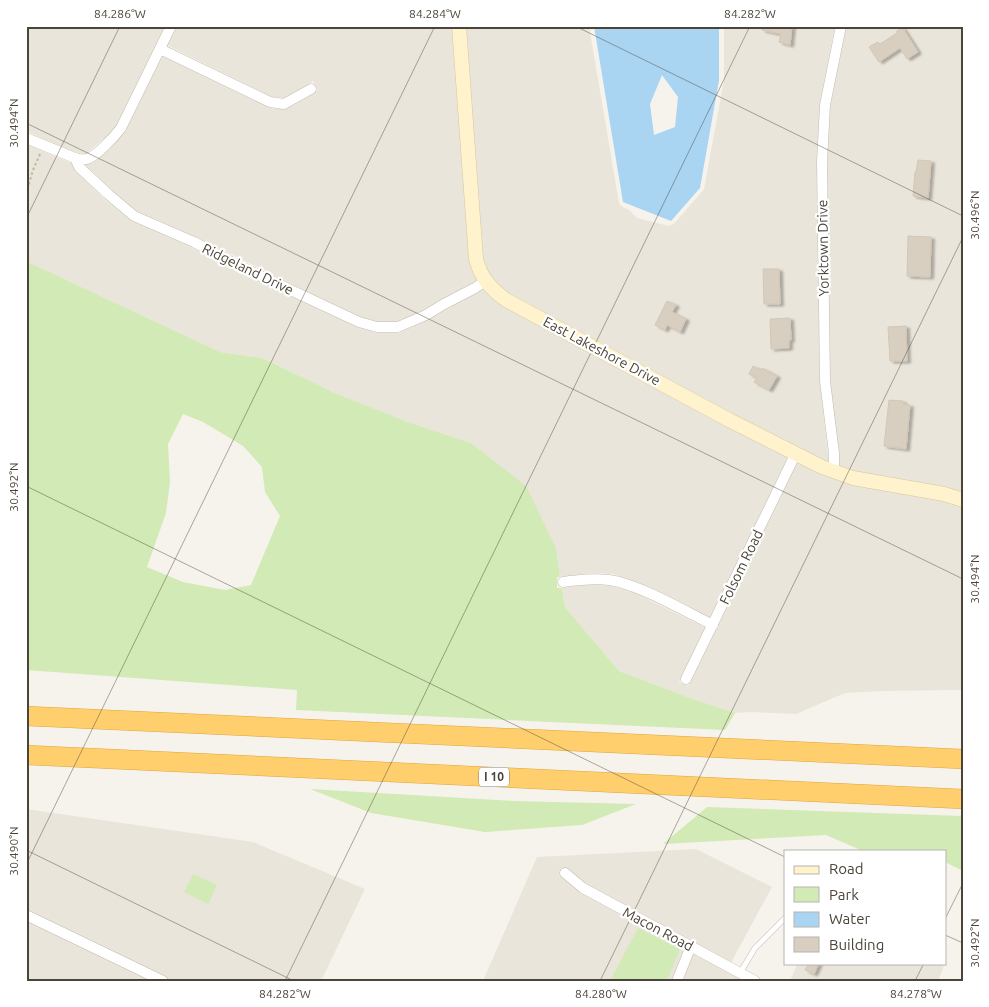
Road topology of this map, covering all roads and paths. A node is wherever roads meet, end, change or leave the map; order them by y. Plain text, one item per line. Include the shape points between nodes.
1 (171, 26) edge
2 (459, 26) edge
3 (841, 26) edge
4 (160, 48) junction
5 (311, 89) dead end
6 (26, 138) edge
7 (44, 145) junction
8 (75, 158) junction
9 (26, 194) edge
10 (485, 281) junction
11 (796, 454) junction
12 (834, 471) junction
13 (963, 500) edge
14 (563, 582) dead end
15 (712, 626) junction
16 (686, 679) dead end
17 (26, 716) edge
18 (26, 755) edge
19 (963, 759) edge
20 (963, 798) edge
21 (565, 873) dead end
22 (26, 915) edge
23 (784, 919) edge
24 (691, 946) junction
25 (740, 973) junction
26 (163, 981) edge
27 (677, 981) edge
28 (755, 981) edge

1 - 4 street
2 - 10 street, East Lakeshore Drive via 476,259
3 - 12 street, Yorktown Drive via 825,105 822,162 825,381
4 - 5 street via 270,102 284,104
4 - 8 street via 113,138 86,159
6 - 7 street
7 - 8 street
7 - 9 path
8 - 10 street, Ridgeland Drive via 86,174 134,216 377,328 406,325
10 - 11 street, East Lakeshore Drive via 506,300
11 - 12 street, East Lakeshore Drive
11 - 15 street, Folsom Road
12 - 13 street, East Lakeshore Drive via 853,478
14 - 15 street via 611,580 635,587
15 - 16 street, Folsom Road
17 - 19 highway
18 - 20 highway, I 10
21 - 24 street, Macon Road via 583,888
22 - 26 street
23 - 25 lane via 755,948
24 - 25 street, Macon Road
24 - 27 street
25 - 28 street, Macon Road

